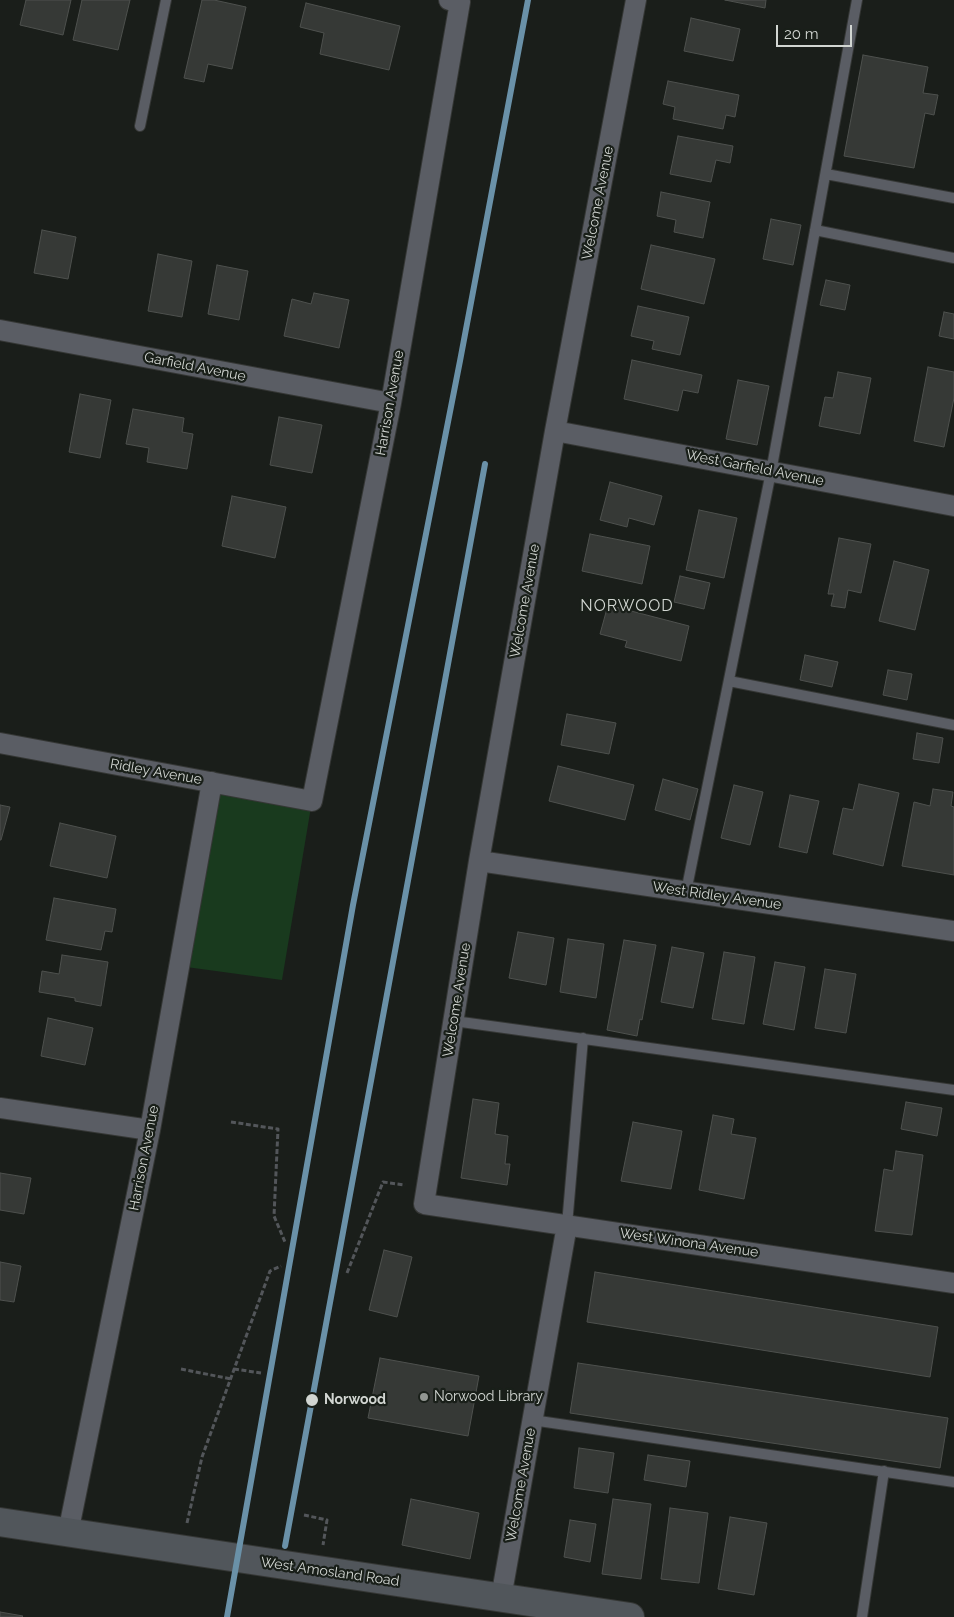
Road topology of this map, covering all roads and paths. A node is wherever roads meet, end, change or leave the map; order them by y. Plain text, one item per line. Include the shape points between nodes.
1 (166, 0) edge
2 (636, 0) edge
3 (857, 0) edge
4 (454, 1) edge
5 (140, 126) dead end
6 (826, 174) junction
7 (954, 198) edge
8 (816, 230) junction
9 (954, 258) edge
10 (0, 330) edge
11 (391, 404) junction
12 (555, 431) junction
13 (771, 472) junction
14 (954, 506) edge
15 (729, 681) junction
16 (954, 725) edge
17 (0, 743) edge
18 (212, 782) junction
19 (312, 802) joint
20 (479, 861) junction
21 (686, 892) junction
22 (954, 931) edge
23 (454, 1021) junction
24 (583, 1038) junction
25 (954, 1090) edge
26 (0, 1108) edge
27 (231, 1122) dead end
28 (150, 1130) junction
29 (425, 1196) junction
30 (567, 1225) junction
31 (286, 1242) dead end
32 (281, 1266) dead end
33 (347, 1273) dead end
34 (954, 1283) edge
35 (181, 1369) dead end
36 (234, 1369) junction
37 (262, 1373) dead end
38 (230, 1379) junction
39 (532, 1420) junction
40 (884, 1471) junction
41 (954, 1482) edge
42 (304, 1516) dead end
43 (0, 1522) edge
44 (68, 1533) junction
45 (183, 1551) junction
46 (324, 1572) junction
47 (501, 1598) junction
48 (630, 1617) edge
49 (862, 1617) edge

1 - 5 lane
2 - 12 street, Welcome Avenue
3 - 6 lane
4 - 11 street, Harrison Avenue
6 - 7 lane
6 - 8 lane
8 - 9 lane
8 - 13 lane
10 - 11 street, Garfield Avenue
11 - 19 street, Harrison Avenue
12 - 13 street, West Garfield Avenue
12 - 20 street, Welcome Avenue
13 - 14 street, West Garfield Avenue
13 - 15 lane
15 - 16 lane
15 - 21 lane
17 - 18 street, Ridley Avenue
18 - 19 street, Ridley Avenue
18 - 28 street, Harrison Avenue
20 - 21 street, West Ridley Avenue
20 - 23 street, Welcome Avenue
21 - 22 street, West Ridley Avenue
23 - 24 lane
23 - 29 street, Welcome Avenue
24 - 25 lane
24 - 30 lane
26 - 28 street
27 - 31 path via 278,1129 274,1216
28 - 44 street, Harrison Avenue
29 - 30 street, West Winona Avenue
29 - 33 path via 383,1182
30 - 34 street, West Winona Avenue
30 - 39 street, Welcome Avenue
32 - 36 path via 270,1271
35 - 38 path
36 - 37 path
36 - 38 path
38 - 45 path via 202,1457
39 - 40 lane
39 - 47 street, Welcome Avenue
40 - 41 lane
40 - 49 lane
42 - 46 path via 327,1520
43 - 44 street, West Amosland Road
44 - 45 street, West Amosland Road
45 - 46 street, West Amosland Road
46 - 47 street, West Amosland Road
47 - 48 street, West Amosland Road

